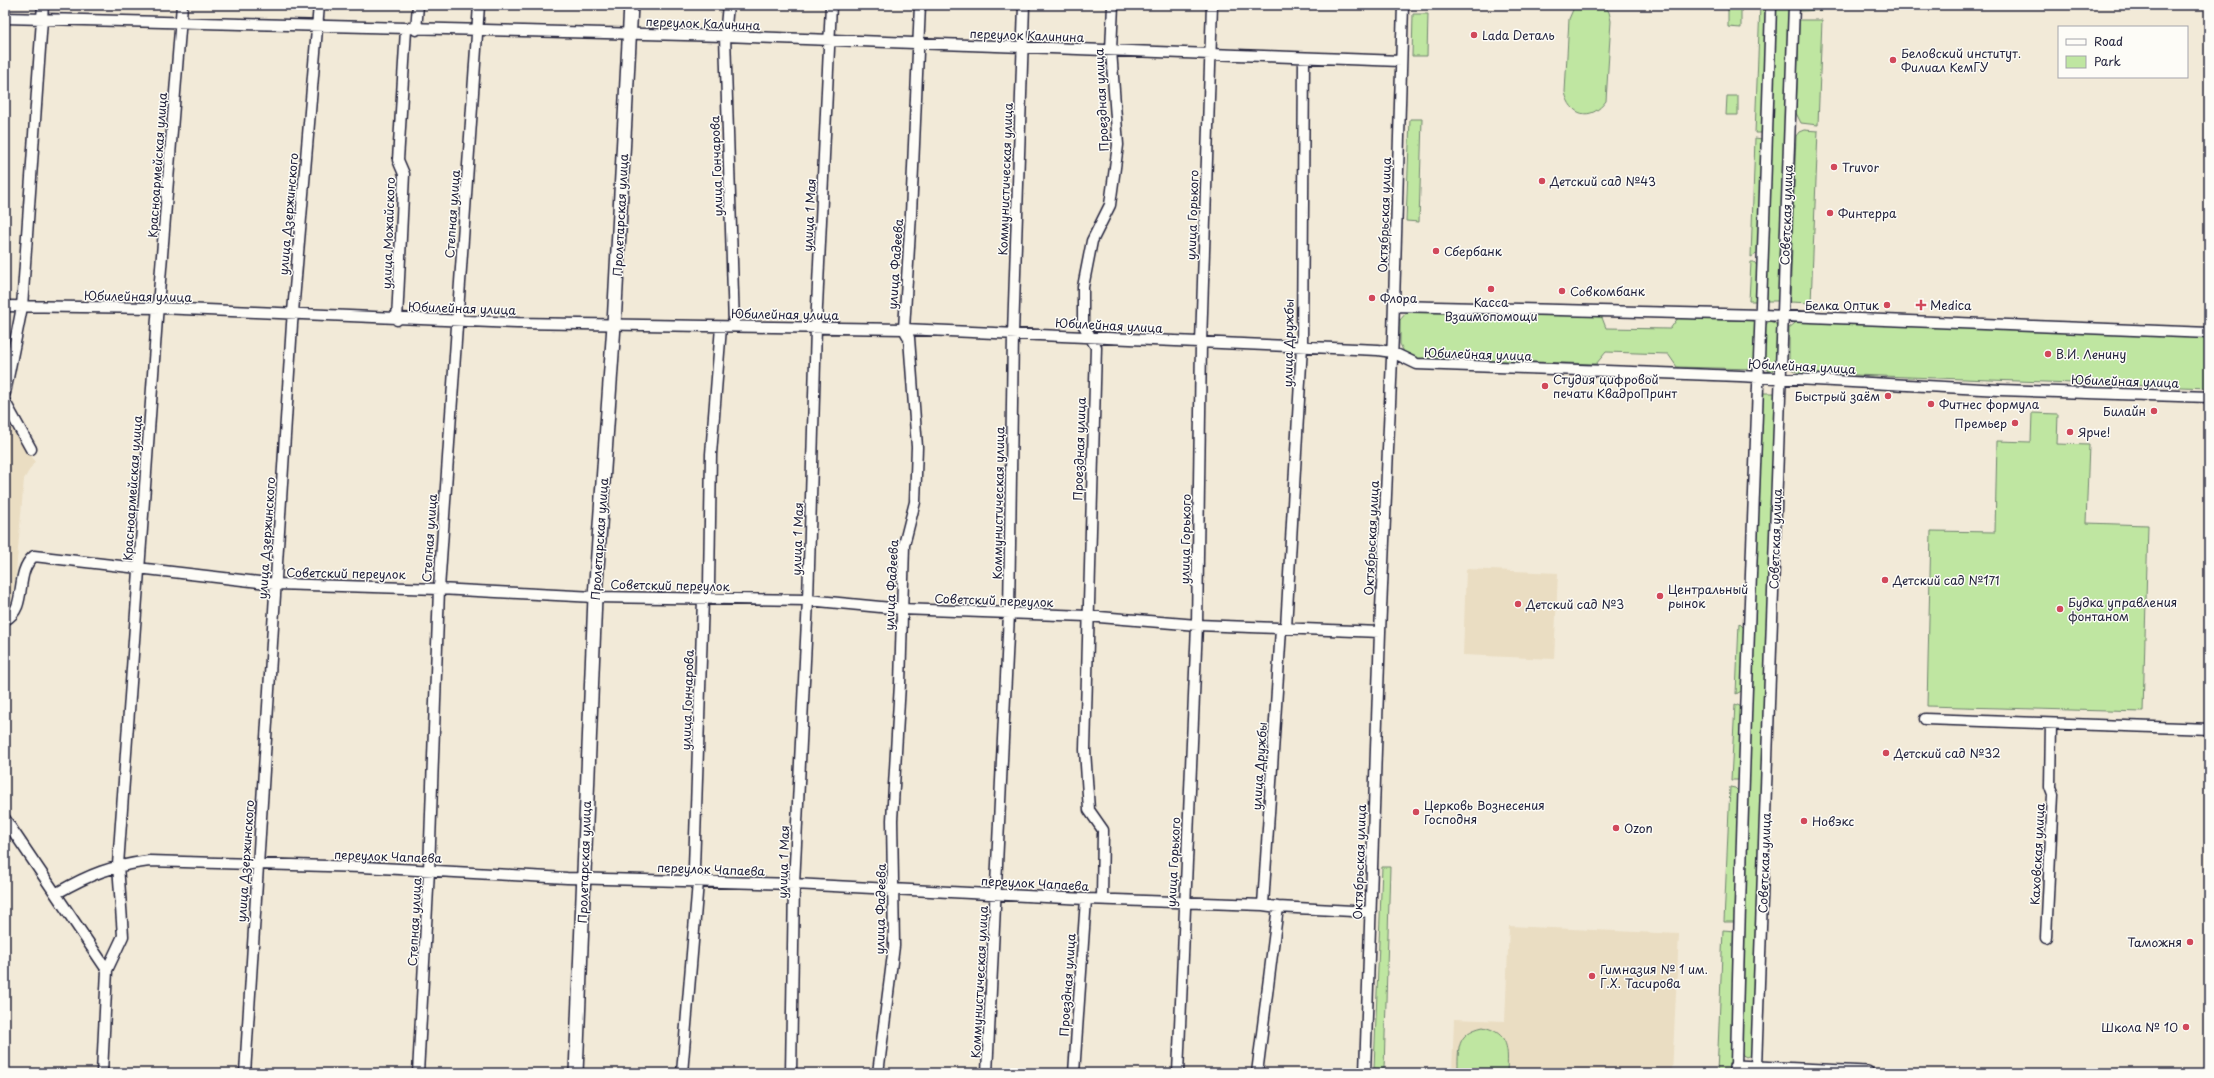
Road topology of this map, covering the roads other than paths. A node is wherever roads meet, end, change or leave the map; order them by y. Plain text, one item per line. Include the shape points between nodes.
1 (43, 5) edge
2 (182, 5) edge
3 (319, 5) edge
4 (418, 5) edge
5 (479, 5) edge
6 (631, 5) edge
7 (728, 5) edge
8 (831, 5) edge
9 (920, 5) edge
10 (1024, 5) edge
11 (1112, 5) edge
12 (1212, 5) edge
13 (1403, 5) edge
14 (1771, 5) edge
15 (1794, 5) edge
16 (5, 18) edge
17 (42, 18) junction
18 (181, 21) junction
19 (318, 26) junction
20 (411, 30) junction
21 (478, 31) junction
22 (630, 34) junction
23 (726, 36) junction
24 (830, 41) junction
25 (918, 44) junction
26 (1023, 48) junction
27 (1111, 50) junction
28 (1210, 54) junction
29 (1304, 58) junction
30 (1401, 61) junction
31 (5, 306) edge
32 (1394, 306) junction
33 (22, 307) junction
34 (159, 308) junction
35 (293, 314) junction
36 (1762, 316) junction
37 (1782, 316) junction
38 (397, 320) junction
39 (457, 321) junction
40 (614, 325) junction
41 (734, 326) junction
42 (721, 327) junction
43 (816, 328) junction
44 (904, 329) junction
45 (2209, 333) edge
46 (1014, 334) junction
47 (1089, 336) junction
48 (1201, 343) junction
49 (1302, 346) junction
50 (1392, 352) junction
51 (1759, 377) junction
52 (1782, 379) junction
53 (5, 393) edge
54 (2209, 397) edge
55 (5, 402) edge
56 (31, 449) dead end
57 (139, 570) junction
58 (276, 584) junction
59 (439, 589) junction
60 (595, 597) junction
61 (703, 599) junction
62 (808, 600) junction
63 (901, 609) junction
64 (1009, 614) junction
65 (1087, 616) junction
66 (5, 620) edge
67 (1197, 625) junction
68 (1283, 629) junction
69 (1380, 632) junction
70 (1925, 719) dead end
71 (2051, 724) junction
72 (2209, 729) edge
73 (5, 819) edge
74 (118, 865) junction
75 (257, 865) junction
76 (430, 870) junction
77 (583, 878) junction
78 (698, 882) junction
79 (794, 884) junction
80 (895, 889) junction
81 (57, 893) junction
82 (997, 894) junction
83 (1086, 899) junction
84 (1102, 899) junction
85 (1184, 903) junction
86 (1263, 905) junction
87 (1278, 908) junction
88 (1371, 912) junction
89 (2046, 937) dead end
90 (107, 970) junction
91 (1736, 1070) edge
92 (1756, 1070) edge
93 (1839, 1072) edge
94 (102, 1073) edge
95 (245, 1073) edge
96 (418, 1073) edge
97 (576, 1073) edge
98 (682, 1073) edge
99 (791, 1073) edge
100 (878, 1073) edge
101 (987, 1073) edge
102 (1074, 1073) edge
103 (1178, 1073) edge
104 (1257, 1073) edge
105 (1365, 1073) edge
106 (1867, 1073) edge

1 - 17 street
2 - 18 street, Красноармейская улица
3 - 19 street, улица Дзержинского
4 - 20 street, улица Можайского
5 - 21 street, Степная улица
6 - 22 main road, Пролетарская улица
7 - 23 street, улица Гончарова
8 - 24 street, улица 1 Мая
9 - 25 street, улица Фадеева
10 - 26 street, Коммунистическая улица
11 - 27 street, Проездная улица
12 - 28 street, улица Горького
13 - 30 street, Октябрьская улица
14 - 36 street, Советская улица
15 - 37 street, Советская улица
16 - 17 street, переулок Калинина
17 - 18 street, переулок Калинина
17 - 33 street
18 - 19 street, переулок Калинина
18 - 34 street, Красноармейская улица
19 - 20 street, переулок Калинина
19 - 35 street, улица Дзержинского
20 - 21 street, переулок Калинина
20 - 38 street, улица Можайского via 398,160 404,174
21 - 22 street, переулок Калинина
21 - 39 street, Степная улица
22 - 23 street, переулок Калинина
22 - 40 main road, Пролетарская улица
23 - 24 street, переулок Калинина
23 - 41 street, улица Гончарова
24 - 25 street, переулок Калинина
24 - 43 street, улица 1 Мая
25 - 26 street, переулок Калинина
25 - 44 street, улица Фадеева
26 - 27 street, переулок Калинина
26 - 46 street, Коммунистическая улица
27 - 28 street, переулок Калинина
27 - 47 street, Проездная улица via 1118,145 1110,205 1092,241 1083,286 1083,324
28 - 29 street, переулок Калинина
28 - 48 street, улица Горького
29 - 30 street, переулок Калинина
29 - 49 street, улица Дружбы
30 - 32 street, Октябрьская улица
31 - 33 street, Юбилейная улица
32 - 36 street
32 - 50 street, Октябрьская улица
33 - 34 street, Юбилейная улица
33 - 53 street
34 - 35 street, Юбилейная улица
34 - 57 street, Красноармейская улица
35 - 38 street, Юбилейная улица
35 - 58 street, улица Дзержинского
36 - 37 street
36 - 51 street, Советская улица
37 - 45 street
37 - 52 street, Советская улица
38 - 39 street, Юбилейная улица
39 - 40 street, Юбилейная улица
39 - 59 street, Степная улица
40 - 42 street, Юбилейная улица
40 - 60 main road, Пролетарская улица
41 - 42 street, Юбилейная улица
41 - 43 street, Юбилейная улица
42 - 61 street, улица Гончарова via 711,454 709,585
43 - 44 street, Юбилейная улица
43 - 62 street, улица 1 Мая
44 - 46 street, Юбилейная улица
44 - 63 street, улица Фадеева via 909,338 918,447 916,502 904,544
46 - 47 street, Юбилейная улица
46 - 64 street, Коммунистическая улица
47 - 48 street, Юбилейная улица
47 - 65 street, Проездная улица via 1096,347
48 - 49 street, Юбилейная улица
48 - 67 street, улица Горького
49 - 50 street, Юбилейная улица
49 - 68 street, улица Дружбы
50 - 51 street, Юбилейная улица via 1417,364
50 - 69 street, Октябрьская улица
51 - 52 street, Юбилейная улица
51 - 91 street, Советская улица via 1742,816
52 - 54 street, Юбилейная улица
52 - 92 street, Советская улица
55 - 56 street
57 - 58 street, Советский переулок
57 - 66 street, Советский переулок via 34,556 26,563 21,577 18,604 11,616
57 - 74 street, Красноармейская улица
58 - 59 street, Советский переулок
58 - 75 street, улица Дзержинского
59 - 60 street, Советский переулок
59 - 76 street, Степная улица
60 - 61 street, Советский переулок
60 - 77 main road, Пролетарская улица
61 - 62 street, Советский переулок
61 - 78 street, улица Гончарова via 694,868
62 - 63 street, Советский переулок
62 - 79 street, улица 1 Мая
63 - 64 street, Советский переулок
63 - 80 street, улица Фадеева via 900,684 892,820
64 - 65 street, Советский переулок
64 - 82 street, Коммунистическая улица
65 - 67 street, Советский переулок
65 - 84 street, Проездная улица via 1085,750 1088,810 1103,830
67 - 68 street, Советский переулок
67 - 85 street, улица Горького
68 - 69 street, Советский переулок
68 - 86 street, улица Дружбы
69 - 88 street, Октябрьская улица
70 - 71 street
71 - 72 street
71 - 89 street, Каховская улица via 2050,787 2053,796
73 - 81 street
74 - 75 street, переулок Чапаева via 149,861
74 - 81 street, переулок Чапаева via 87,876
74 - 90 street, Красноармейская улица via 123,936
75 - 76 street, переулок Чапаева
75 - 95 street, улица Дзержинского
76 - 77 street, переулок Чапаева
76 - 96 street, Степная улица
77 - 78 street, переулок Чапаева
77 - 97 main road, Пролетарская улица
78 - 79 street, переулок Чапаева
78 - 98 street, улица Гончарова
79 - 80 street, переулок Чапаева
79 - 99 street, улица 1 Мая
80 - 82 street, переулок Чапаева
80 - 100 street, улица Фадеева via 894,946
81 - 90 street
82 - 83 street, переулок Чапаева
82 - 101 street, Коммунистическая улица
83 - 84 street, переулок Чапаева
83 - 102 street, Проездная улица
84 - 85 street, переулок Чапаева
85 - 86 street, переулок Чапаева
85 - 103 street, улица Горького
86 - 87 street, переулок Чапаева
87 - 88 street, переулок Чапаева
87 - 104 street
88 - 105 street, Октябрьская улица
90 - 94 street
91 - 92 main road
92 - 93 main road
93 - 106 main road

